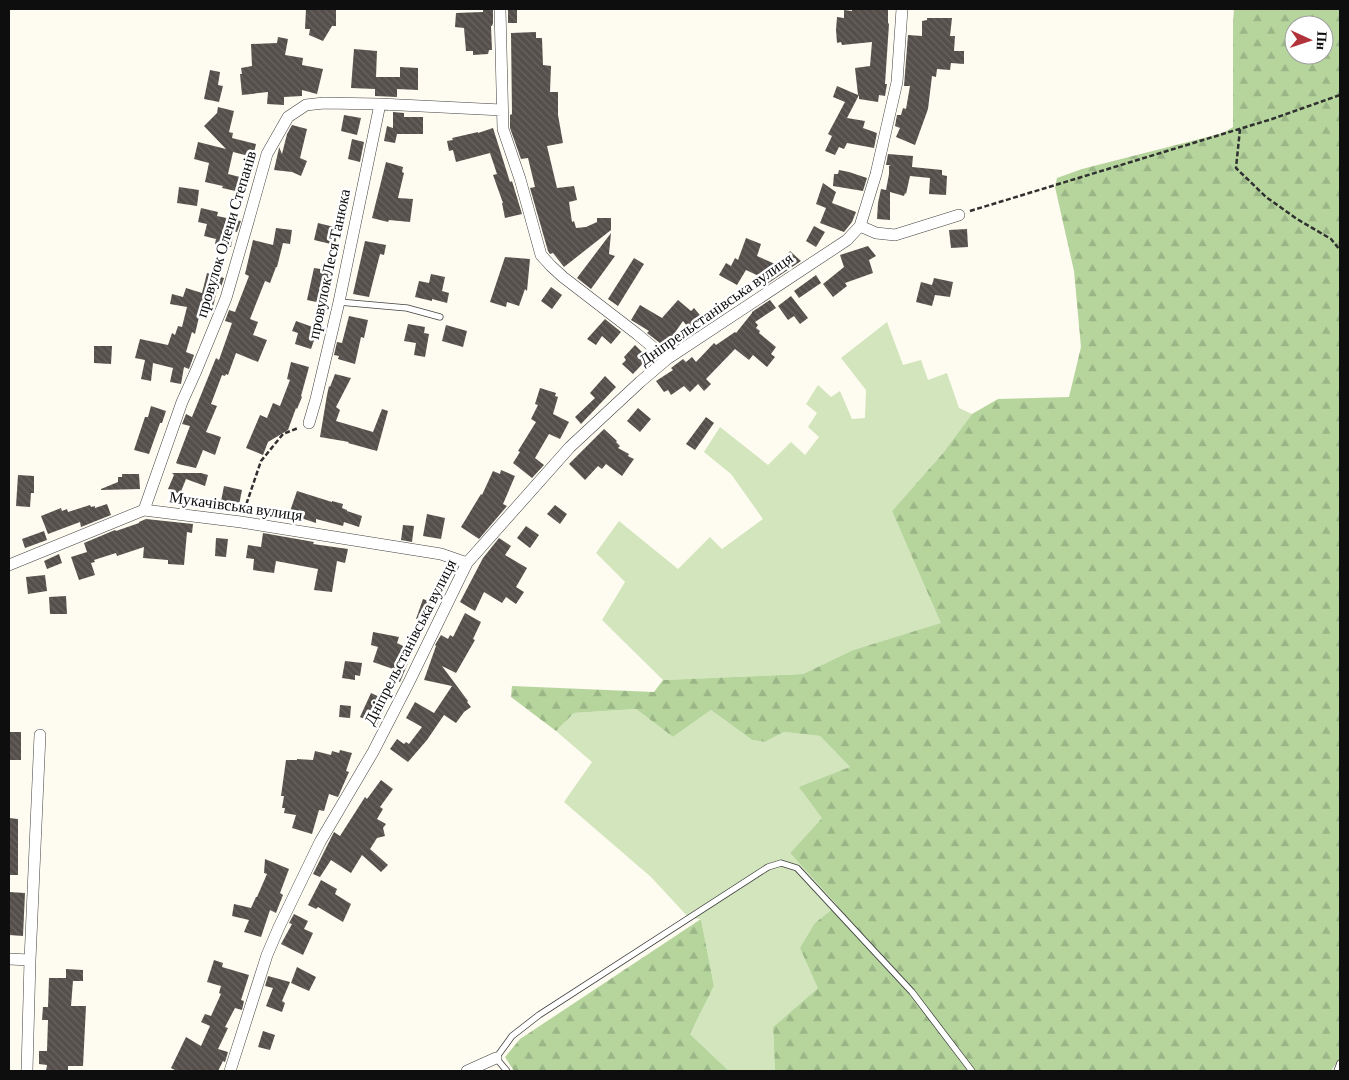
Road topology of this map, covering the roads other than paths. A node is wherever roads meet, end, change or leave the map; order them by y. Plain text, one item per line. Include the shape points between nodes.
1 (500, 9) edge
2 (902, 9) edge
3 (380, 104) junction
4 (502, 110) junction
5 (959, 215) road end
6 (860, 226) junction
7 (339, 302) junction
8 (440, 317) dead end
9 (668, 359) junction
10 (309, 423) road end
11 (144, 510) junction
12 (467, 563) junction
13 (9, 565) edge
14 (40, 735) dead end
15 (9, 958) edge
16 (30, 960) junction
17 (496, 1058) junction
18 (1340, 1064) edge
19 (27, 1071) edge
20 (230, 1071) edge
21 (467, 1071) edge
22 (506, 1071) edge
23 (972, 1071) edge
24 (1337, 1071) edge

1 - 4 street
2 - 6 street, Дніпрельстанівська вулиця via 897,82 876,174
3 - 4 street
3 - 7 street, провулок Леся Танюка
3 - 11 street, провулок Олени Степанів via 306,104 288,117 267,154 226,298 182,402
4 - 9 street via 503,129 542,255 563,277
5 - 6 street via 895,235 876,234
6 - 9 street, Дніпрельстанівська вулиця via 848,240
7 - 8 lane via 407,308
7 - 10 street, провулок Леся Танюка
9 - 12 street, Дніпрельстанівська вулиця via 570,447
11 - 12 street, Мукачівська вулиця via 441,554
11 - 13 street, Мукачівська вулиця
12 - 20 street, Дніпрельстанівська вулиця via 405,691 320,842 279,927
14 - 16 street
15 - 16 street
16 - 19 street
17 - 21 street
17 - 22 lane
17 - 23 lane via 512,1036 540,1015 768,867 781,863 797,868 912,992
18 - 24 lane

